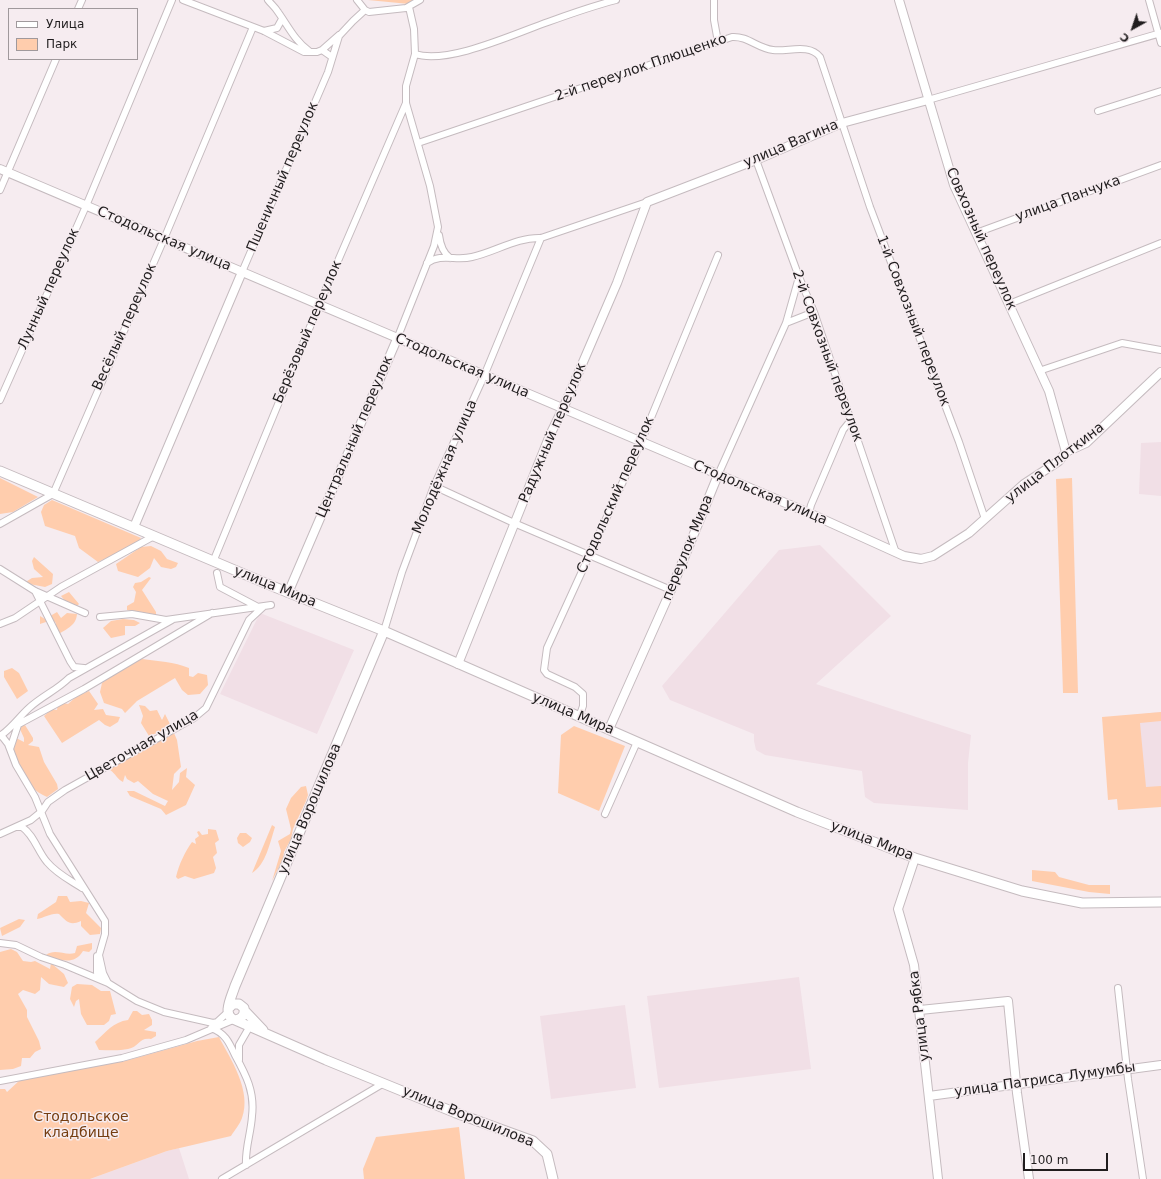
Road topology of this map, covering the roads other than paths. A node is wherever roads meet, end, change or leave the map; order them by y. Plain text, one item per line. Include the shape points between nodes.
1 (172, 0) edge
2 (183, 0) edge
3 (268, 0) edge
4 (357, 0) edge
5 (420, 0) edge
6 (616, 0) edge
7 (714, 0) edge
8 (900, 0) edge
9 (1149, 0) edge
10 (409, 7) junction
11 (365, 10) junction
12 (282, 19) junction
13 (253, 27) junction
14 (344, 30) junction
15 (264, 31) junction
16 (1160, 33) edge
17 (718, 42) junction
18 (1161, 43) edge
19 (322, 50) junction
20 (310, 52) junction
21 (415, 54) junction
22 (332, 57) junction
23 (56, 60) edge
24 (1161, 91) edge
25 (928, 100) junction
26 (406, 103) junction
27 (1098, 111) dead end
28 (842, 123) junction
29 (418, 143) junction
30 (756, 160) junction
31 (1161, 165) edge
32 (4, 171) edge
33 (0, 190) edge
34 (647, 202) junction
35 (86, 206) junction
36 (438, 227) junction
37 (976, 233) junction
38 (541, 238) junction
39 (164, 239) junction
40 (1161, 243) edge
41 (718, 255) dead end
42 (450, 258) junction
43 (427, 263) junction
44 (242, 272) junction
45 (799, 277) junction
46 (1009, 304) junction
47 (319, 305) junction
48 (814, 312) junction
49 (786, 323) junction
50 (397, 339) junction
51 (1161, 350) edge
52 (1039, 371) junction
53 (1161, 372) edge
54 (484, 376) junction
55 (0, 400) edge
56 (562, 409) junction
57 (851, 420) junction
58 (641, 442) junction
59 (1066, 452) junction
60 (0, 472) edge
61 (718, 475) junction
62 (434, 486) junction
63 (53, 494) junction
64 (809, 513) junction
65 (985, 519) junction
66 (514, 523) junction
67 (0, 524) edge
68 (134, 527) junction
69 (154, 536) junction
70 (896, 553) junction
71 (589, 556) junction
72 (924, 559) joint
73 (213, 562) junction
74 (0, 569) edge
75 (217, 573) dead end
76 (670, 590) junction
77 (35, 591) junction
78 (288, 593) junction
79 (47, 596) junction
80 (41, 601) junction
81 (271, 605) dead end
82 (261, 607) junction
83 (86, 613) dead end
84 (212, 613) junction
85 (100, 617) dead end
86 (172, 620) junction
87 (0, 624) edge
88 (384, 631) junction
89 (458, 664) junction
90 (86, 668) junction
91 (579, 716) junction
92 (20, 718) junction
93 (17, 725) junction
94 (609, 730) junction
95 (1, 736) edge
96 (637, 742) junction
97 (10, 748) junction
98 (41, 812) junction
99 (604, 814) dead end
100 (16, 828) junction
101 (0, 834) edge
102 (915, 858) junction
103 (86, 892) junction
104 (1161, 902) edge
105 (0, 943) edge
106 (108, 984) junction
107 (235, 986) junction
108 (1118, 988) dead end
109 (242, 1007) junction
110 (920, 1010) junction
111 (228, 1011) junction
112 (234, 1020) junction
113 (218, 1022) junction
114 (250, 1026) junction
115 (211, 1028) junction
116 (265, 1032) junction
117 (240, 1062) junction
118 (1161, 1065) edge
119 (1127, 1070) junction
120 (0, 1078) edge
121 (8, 1078) junction
122 (0, 1081) edge
123 (384, 1083) junction
124 (1017, 1085) junction
125 (929, 1096) junction
126 (246, 1165) junction
127 (222, 1179) edge
128 (553, 1179) edge
129 (938, 1179) edge
130 (1030, 1179) edge
131 (1143, 1179) edge

1 - 35 street, Лунный переулок
2 - 13 street
3 - 12 street
4 - 11 street
5 - 10 street
6 - 21 street via 455,53 427,56
7 - 17 street
8 - 25 street, Совхозный переулок
9 - 16 street
10 - 11 street via 372,12
10 - 21 street via 414,29
11 - 14 street, Пшеничный переулок
12 - 15 street via 277,28
12 - 20 street via 301,45
13 - 15 street
13 - 39 street, Весёлый переулок
14 - 19 street
14 - 22 street, Пшеничный переулок via 339,36
15 - 20 street via 297,49
16 - 18 street
16 - 25 street, улица Вагина
17 - 28 street, 2-й переулок Плющенко via 740,36 771,50 806,49 816,53 820,57
17 - 29 street, 2-й переулок Плющенко
19 - 20 street
19 - 22 street
21 - 26 street via 406,86
22 - 44 street, Пшеничный переулок via 328,72
23 - 32 street
24 - 27 street
25 - 28 street, улица Вагина
25 - 37 street, Совхозный переулок via 954,185
26 - 29 street, Центральный переулок
26 - 47 street, Берёзовый переулок
28 - 30 street, улица Вагина
28 - 65 street, 1-й Совхозный переулок via 870,207
29 - 36 street, Центральный переулок
30 - 34 street, улица Вагина
30 - 45 street, 2-й Совхозный переулок
31 - 37 street, улица Панчука
32 - 33 street
32 - 35 street, Стодольская улица
34 - 38 street, улица Вагина
34 - 56 street, Радужный переулок via 617,283
35 - 39 street, Стодольская улица
35 - 55 street, Лунный переулок
36 - 42 street via 440,243
36 - 43 street, Центральный переулок
37 - 46 street, Совхозный переулок
38 - 42 street, улица Вагина via 526,238 472,258
38 - 54 street, Молодёжная улица
39 - 44 street, Стодольская улица
39 - 63 street, Весёлый переулок
40 - 46 street
41 - 58 street, Стодольский переулок
42 - 43 street, улица Вагина via 437,258
43 - 50 street, Центральный переулок
44 - 47 street, Стодольская улица
44 - 68 street, Пшеничный переулок
45 - 48 street, 2-й Совхозный переулок
45 - 49 street, переулок Мира
46 - 52 street, Совхозный переулок
47 - 50 street, Стодольская улица
47 - 73 street, Берёзовый переулок
48 - 49 street
48 - 57 street, 2-й Совхозный переулок
49 - 61 street, переулок Мира
50 - 54 street, Стодольская улица
50 - 78 street, Центральный переулок
51 - 52 street via 1127,343 1114,344
52 - 59 street, Совхозный переулок via 1054,406
53 - 59 street, улица Плоткина via 1086,443
54 - 56 street, Стодольская улица
54 - 62 street, Молодёжная улица
56 - 58 street, Стодольская улица
56 - 66 street, Радужный переулок
57 - 64 street via 843,430
57 - 70 street, 2-й Совхозный переулок
58 - 61 street, Стодольская улица
58 - 71 street, Стодольский переулок
59 - 65 street, улица Плоткина via 1059,461 1024,484
60 - 63 main road, улица Мира
61 - 64 street, Стодольская улица
61 - 76 street, переулок Мира
62 - 66 street
62 - 88 street, Молодёжная улица via 402,572
63 - 67 street
63 - 68 main road, улица Мира
64 - 70 street, Стодольская улица
65 - 72 street, улица Плоткина via 948,548
66 - 71 street
66 - 89 street, Радужный переулок
68 - 69 main road, улица Мира
69 - 73 main road, улица Мира
69 - 79 street
70 - 72 street, Стодольская улица
71 - 76 street
71 - 91 street, Стодольский переулок via 547,648 544,670 583,694 583,706
73 - 78 main road, улица Мира
74 - 77 street
75 - 82 street via 220,587
76 - 94 street, переулок Мира
77 - 79 street
77 - 80 street
78 - 88 main road, улица Мира
79 - 80 street
79 - 83 street
80 - 87 street via 15,618
80 - 90 street via 57,639 74,667
81 - 82 street
82 - 84 street
82 - 98 street, Цветочная улица via 250,620 206,708 181,726 150,741 61,793 48,802
84 - 86 street
84 - 93 street via 84,689
85 - 86 street via 132,614
86 - 90 street
88 - 89 main road, улица Мира
88 - 107 main road, улица Ворошилова
89 - 91 main road, улица Мира
90 - 92 street via 34,704
91 - 94 main road, улица Мира
92 - 93 street
92 - 95 street
93 - 97 street
94 - 96 main road, улица Мира
95 - 97 street
96 - 99 street
96 - 102 main road, улица Мира via 797,812
97 - 98 street via 13,759
98 - 100 street, Цветочная улица
98 - 103 street via 56,845
100 - 101 street, Цветочная улица
100 - 103 street via 22,827 53,868
102 - 104 main road, улица Мира via 1022,891 1082,903
102 - 110 street, улица Рябка via 898,909 914,965
103 - 106 street via 103,915 106,925 96,961 99,978
105 - 106 street via 16,944 41,958 65,965
106 - 113 street via 137,1001 164,1012
107 - 109 main road, улица Ворошилова
107 - 111 main road, улица Ворошилова
108 - 119 street
109 - 111 main road via 233,1004
109 - 112 main road via 241,1018
109 - 116 main road, улица Ворошилова
110 - 124 street via 1008,1001
110 - 125 street, улица Рябка
111 - 112 main road
111 - 113 street
112 - 114 main road, улица Ворошилова
112 - 115 street
113 - 115 street
114 - 116 main road, улица Ворошилова
114 - 117 street via 239,1045
115 - 117 street via 226,1037
115 - 121 street via 186,1040 122,1058
116 - 123 main road, улица Ворошилова
117 - 126 street via 249,1083 253,1102 246,1145
118 - 119 street, улица Патриса Лумумбы
119 - 124 street, улица Патриса Лумумбы
119 - 131 street
120 - 121 street
121 - 122 street
123 - 126 street, улица Ворошилова
123 - 128 main road, улица Ворошилова via 533,1141 547,1154
124 - 125 street, улица Патриса Лумумбы
124 - 130 street
125 - 129 street, улица Рябка
126 - 127 street, улица Ворошилова

